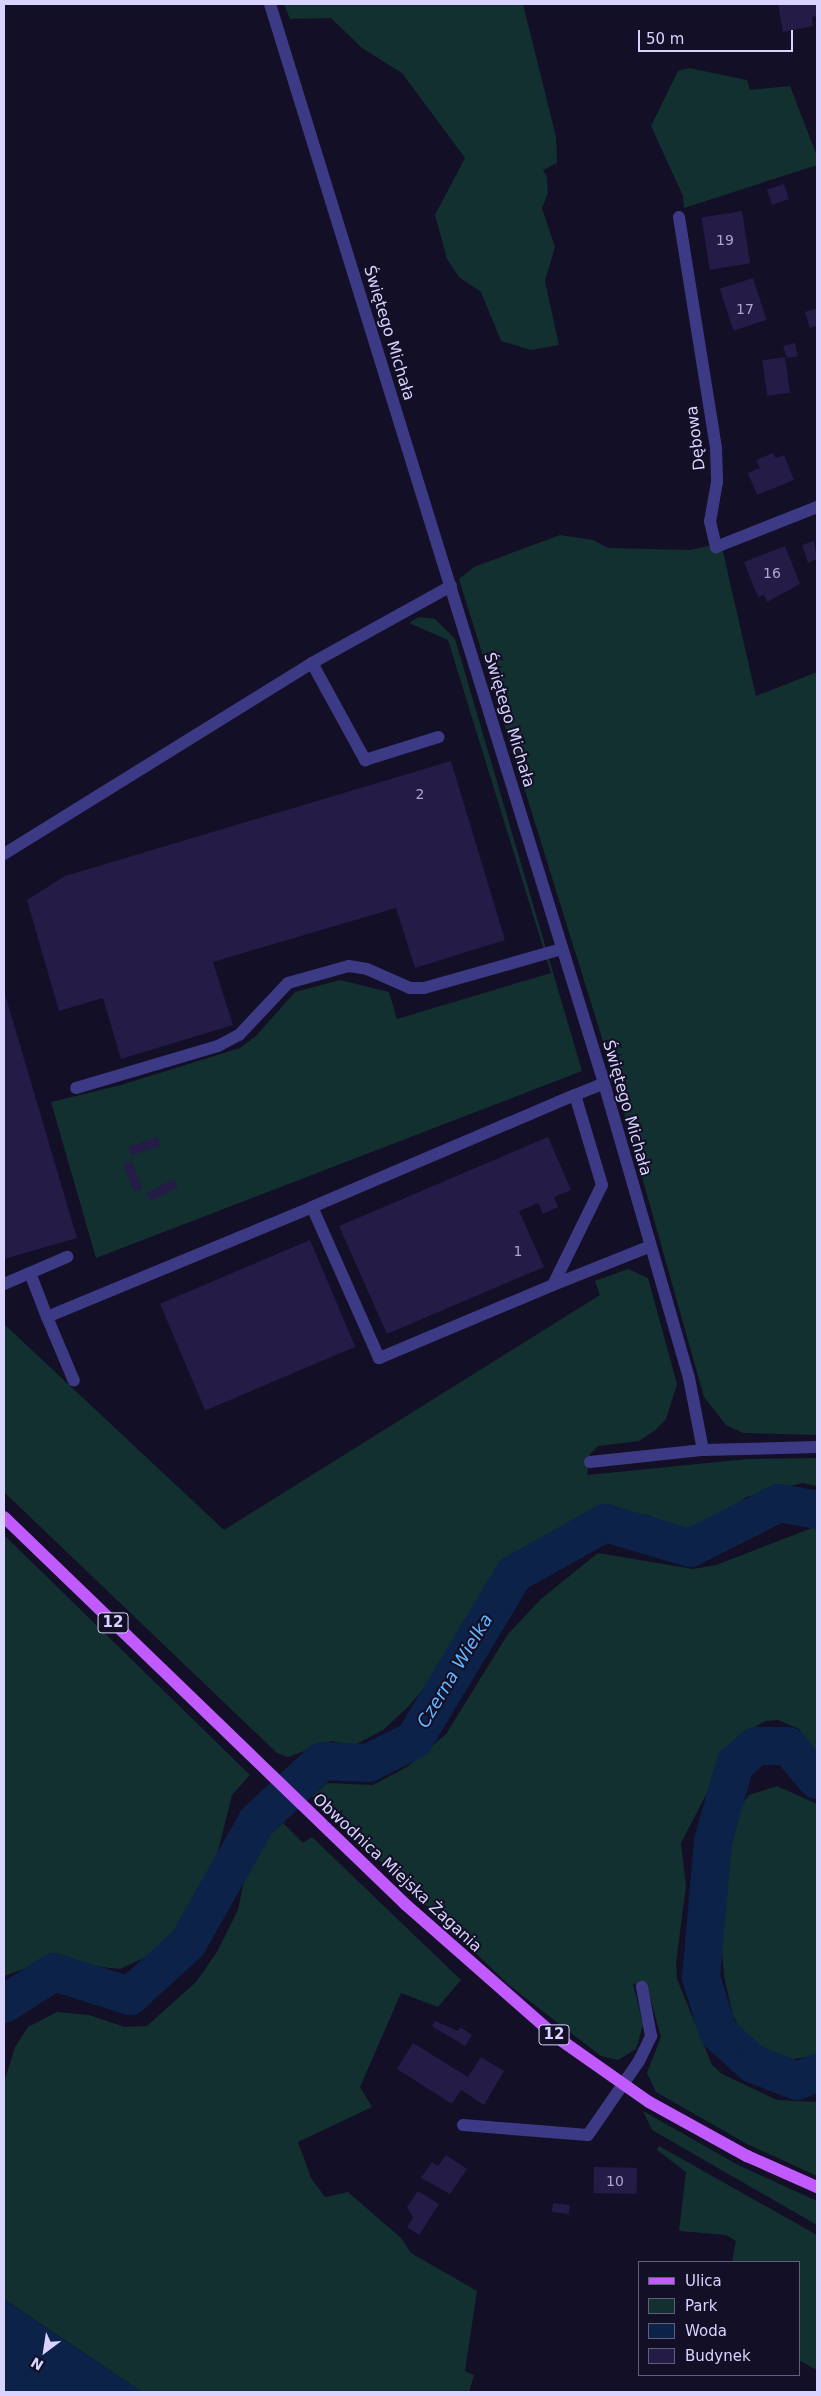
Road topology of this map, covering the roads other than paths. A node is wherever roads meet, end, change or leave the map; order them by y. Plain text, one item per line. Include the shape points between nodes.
1 (270, 4) edge
2 (679, 218) dead end
3 (817, 507) edge
4 (451, 586) junction
5 (312, 663) junction
6 (439, 737) dead end
7 (4, 854) edge
8 (562, 949) junction
9 (604, 1083) junction
10 (76, 1088) dead end
11 (575, 1095) junction
12 (312, 1207) junction
13 (651, 1246) junction
14 (67, 1256) dead end
15 (30, 1273) junction
16 (4, 1284) edge
17 (553, 1285) junction
18 (47, 1317) junction
19 (74, 1381) dead end
20 (817, 1447) edge
21 (703, 1450) junction
22 (590, 1462) dead end
23 (4, 1517) edge
24 (642, 1987) dead end
25 (624, 2085) junction
26 (463, 2125) dead end
27 (817, 2187) edge

1 - 4 street, Świętego Michała
2 - 3 street, Dębowa via 716,449 717,482 710,521 716,547
4 - 5 street
4 - 8 street, Świętego Michała
5 - 6 street via 366,760
5 - 7 street
8 - 9 street, Świętego Michała
8 - 10 street via 424,988 410,988 366,969 349,966 288,983 239,1035 218,1046
9 - 11 street
9 - 13 street, Świętego Michała
11 - 12 street
11 - 17 street via 602,1185
12 - 17 street via 379,1358
12 - 18 street
13 - 17 street
13 - 21 street, Świętego Michała via 689,1378
14 - 15 street
15 - 16 street
15 - 18 street
18 - 19 street
20 - 21 street
21 - 22 street
23 - 25 main road, Obwodnica Miejska Żagania / 12 via 488,1981 555,2036
24 - 25 street via 651,2036
25 - 26 street via 588,2135
25 - 27 main road, Obwodnica Miejska Żagania / 12 via 725,2145

